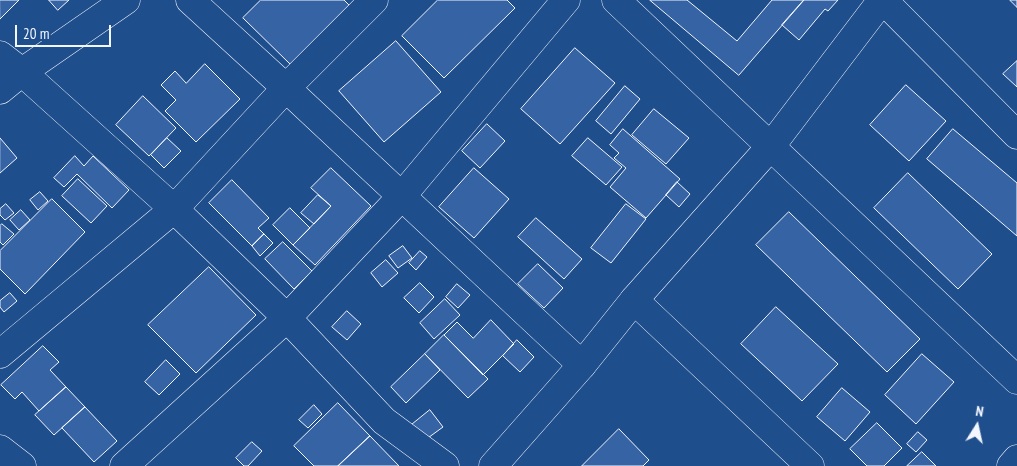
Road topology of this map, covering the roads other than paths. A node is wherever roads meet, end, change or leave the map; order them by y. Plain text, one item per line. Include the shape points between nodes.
1 (126, 0) edge
2 (190, 0) edge
3 (374, 0) edge
4 (566, 0) edge
5 (616, 0) edge
6 (882, 0) edge
7 (0, 55) edge
8 (22, 72) junction
9 (286, 88) junction
10 (0, 90) edge
11 (1017, 135) edge
12 (771, 146) junction
13 (401, 197) junction
14 (174, 208) junction
15 (634, 300) junction
16 (287, 318) junction
17 (0, 354) edge
18 (582, 365) junction
19 (1017, 380) edge
20 (0, 449) edge
21 (1017, 459) edge
22 (801, 463) edge
23 (22, 466) edge
24 (124, 466) edge
25 (445, 466) edge
26 (493, 466) edge
27 (1011, 466) edge

1 - 8 main road
2 - 9 main road
3 - 9 main road
4 - 13 main road
5 - 12 main road
6 - 11 main road
6 - 12 main road
7 - 8 main road
8 - 10 main road
8 - 14 main road
9 - 13 main road
9 - 14 main road
12 - 15 main road
12 - 19 main road
13 - 16 main road
13 - 18 main road
14 - 16 main road
14 - 17 main road
15 - 18 main road
15 - 22 main road
16 - 24 main road
16 - 25 main road via 384,421
18 - 26 main road
20 - 23 main road
21 - 27 main road

